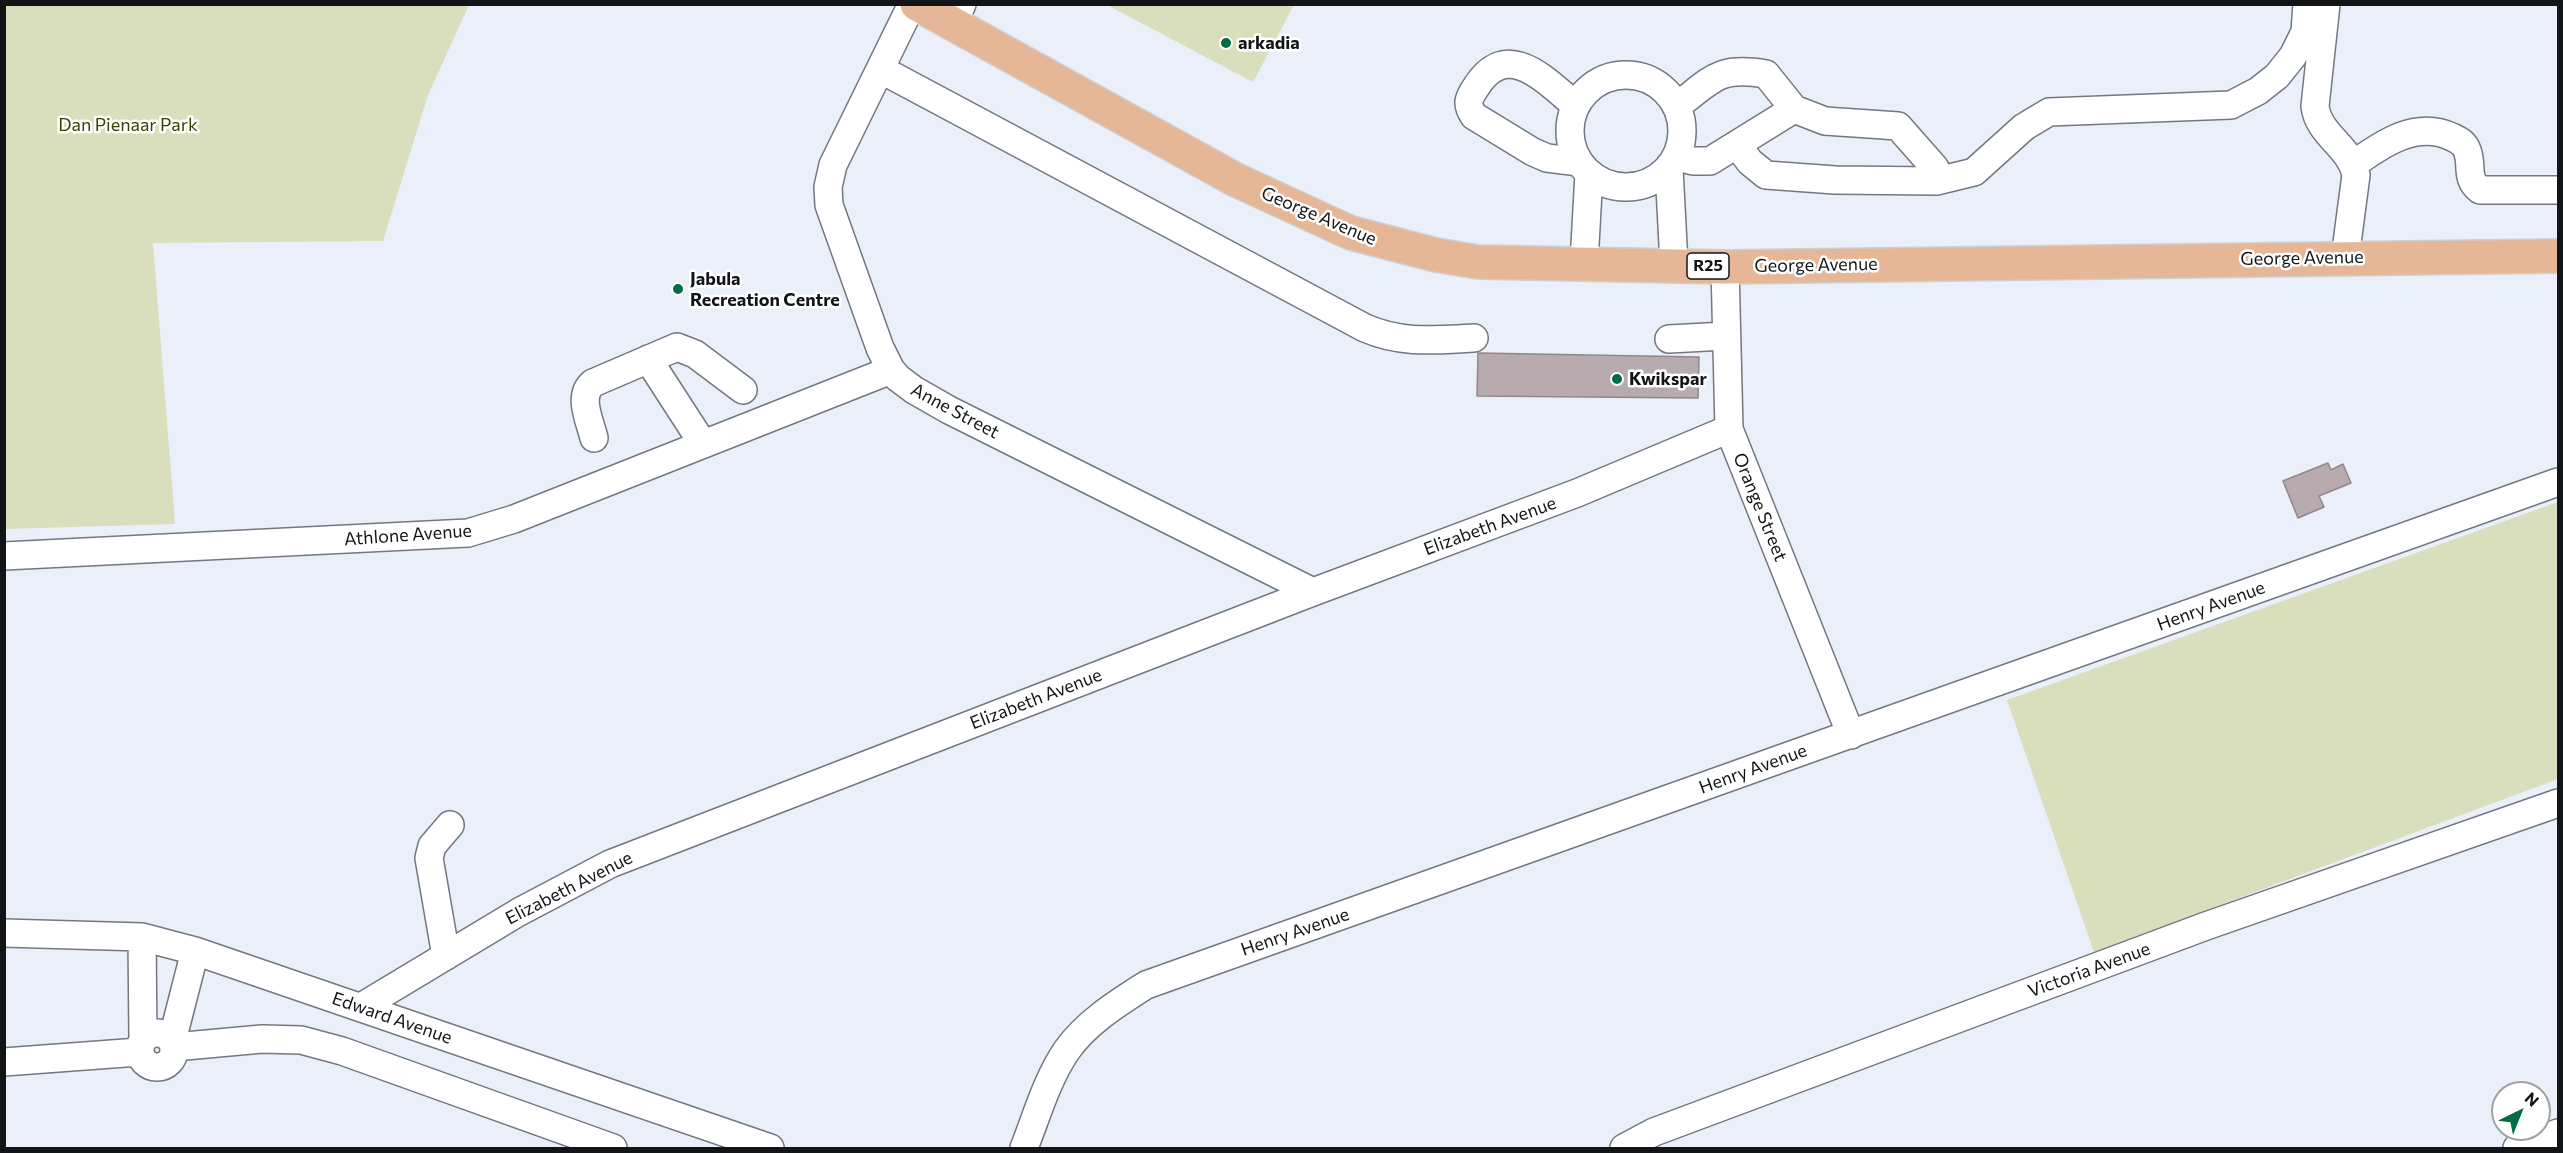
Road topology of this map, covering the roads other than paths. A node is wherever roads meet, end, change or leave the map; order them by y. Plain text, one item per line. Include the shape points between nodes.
1 (912, 4) edge
2 (917, 4) edge
3 (2307, 4) edge
4 (2326, 4) edge
5 (957, 14) edge
6 (880, 69) junction
7 (1575, 105) junction
8 (1677, 106) junction
9 (1794, 109) junction
10 (1737, 145) junction
11 (1673, 163) junction
12 (2354, 164) junction
13 (1584, 167) junction
14 (1937, 181) junction
15 (2559, 190) edge
16 (2559, 256) edge
17 (2345, 258) junction
18 (1584, 263) junction
19 (1674, 264) junction
20 (1725, 267) junction
21 (1725, 336) junction
22 (1474, 339) dead end
23 (1669, 339) dead end
24 (648, 359) junction
25 (891, 370) junction
26 (743, 390) dead end
27 (1729, 429) junction
28 (594, 438) dead end
29 (703, 444) junction
30 (2559, 482) edge
31 (4, 556) edge
32 (1313, 592) junction
33 (1851, 735) junction
34 (2559, 803) edge
35 (450, 825) dead end
36 (4, 933) edge
37 (142, 937) junction
38 (195, 951) junction
39 (446, 956) junction
40 (361, 1007) junction
41 (173, 1044) junction
42 (141, 1045) junction
43 (4, 1062) edge
44 (2559, 1133) edge
45 (613, 1149) edge
46 (770, 1149) edge
47 (1024, 1149) edge
48 (1624, 1149) edge
49 (2517, 1149) edge

1 - 6 street, Anne Street
2 - 5 main road, George Avenue / R25
3 - 14 street via 2305,32 2293,56 2277,76 2231,105 2049,112 2024,127 1974,172
4 - 12 street via 2317,118
5 - 18 main road, George Avenue / R25 via 1236,180 1351,232 1478,262
6 - 22 street via 1365,328 1402,340
6 - 25 street, Anne Street via 833,165 828,196 832,217
7 - 8 street via 1595,84 1623,74 1652,80
7 - 13 street via 1570,119 1572,149
7 - 13 street via 1525,66 1506,64 1482,77 1468,99 1474,116 1533,153
8 - 9 street via 1718,74 1744,70 1766,74
8 - 11 street via 1682,143
9 - 10 street
9 - 14 street via 1825,121 1898,126 1935,168
10 - 11 street via 1710,161
10 - 14 street via 1766,175
11 - 13 street via 1651,182 1629,188 1601,182
11 - 19 street
12 - 15 street via 2380,145 2401,136 2436,132 2461,142 2467,150 2470,178 2480,190
12 - 17 street via 2356,175
13 - 18 street
16 - 17 main road, George Avenue / R25
17 - 20 main road, George Avenue / R25
18 - 19 main road, George Avenue / R25
19 - 20 main road, George Avenue / R25
20 - 21 street, Orange Street
21 - 23 street
21 - 27 street, Orange Street
24 - 26 street via 677,347 687,349
24 - 28 street via 586,389 584,398
24 - 29 street
25 - 29 street, Athlone Avenue
25 - 32 street, Anne Street via 905,384 942,406
27 - 32 street, Elizabeth Avenue via 1577,493
27 - 33 street, Orange Street
29 - 31 street, Athlone Avenue via 514,519 468,533
30 - 33 street, Henry Avenue
32 - 39 street, Elizabeth Avenue via 610,864
33 - 47 street, Henry Avenue via 1146,985 1103,1014 1068,1048
34 - 48 street, Victoria Avenue via 2184,934 1654,1132
35 - 39 street via 432,846 429,858
36 - 37 street, Edward Avenue
37 - 38 street, Edward Avenue
37 - 42 street
38 - 40 street, Edward Avenue
38 - 41 street
39 - 40 street, Elizabeth Avenue
40 - 46 street, Edward Avenue
41 - 42 street via 171,1060 159,1067 146,1064
41 - 45 street via 301,1040 342,1051
42 - 43 street
44 - 49 street

